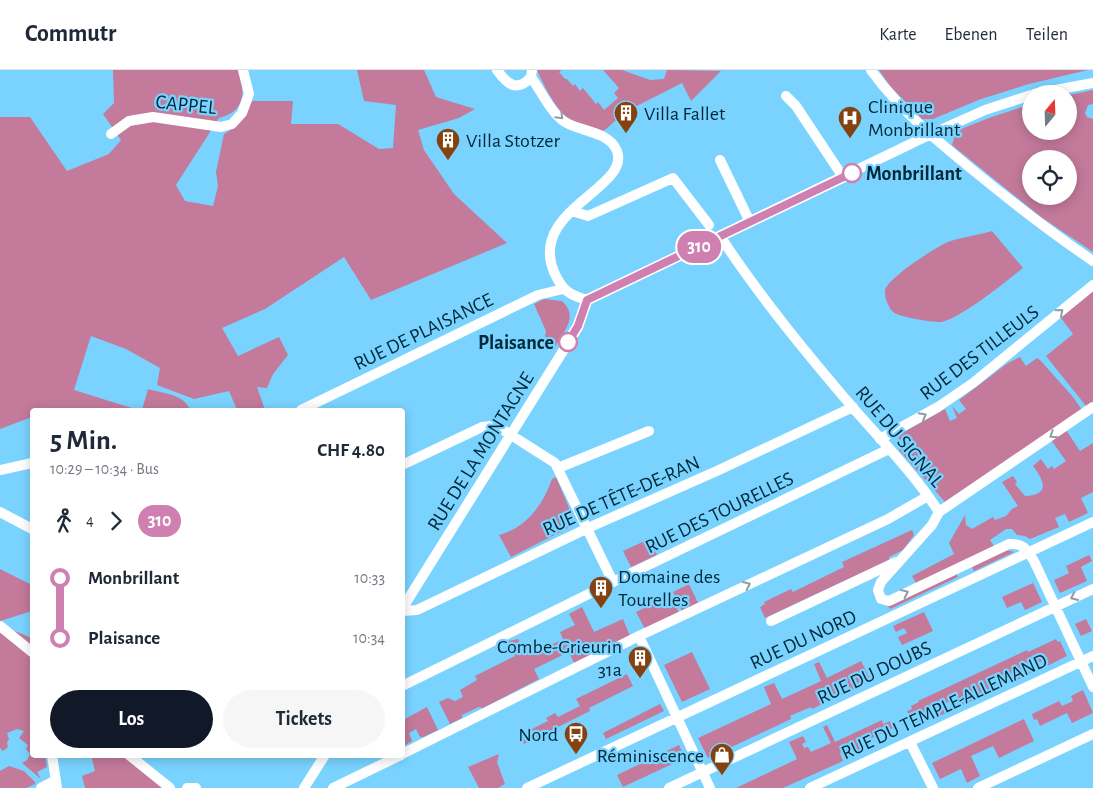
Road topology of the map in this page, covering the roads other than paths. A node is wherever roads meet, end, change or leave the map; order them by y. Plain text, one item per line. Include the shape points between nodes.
1 (244, 70) edge
2 (497, 70) edge
3 (871, 70) edge
4 (532, 74) edge
5 (1093, 83) edge
6 (1078, 86) edge
7 (786, 96) dead end
8 (1022, 98) edge
9 (111, 134) dead end
10 (929, 135) junction
11 (720, 160) dead end
12 (843, 178) junction
13 (572, 211) junction
14 (750, 222) junction
15 (708, 225) dead end
16 (720, 236) junction
17 (1093, 261) edge
18 (1093, 285) edge
19 (563, 289) junction
20 (587, 300) junction
21 (853, 407) junction
22 (1093, 407) edge
23 (305, 408) edge
24 (649, 431) dead end
25 (511, 435) junction
26 (880, 439) junction
27 (889, 449) junction
28 (30, 463) edge
29 (405, 463) edge
30 (558, 468) junction
31 (0, 470) edge
32 (928, 496) junction
33 (0, 512) edge
34 (939, 512) junction
35 (1093, 522) edge
36 (30, 528) edge
37 (588, 528) junction
38 (1029, 553) junction
39 (901, 560) junction
40 (613, 582) junction
41 (1093, 589) edge
42 (405, 605) edge
43 (1055, 606) junction
44 (405, 610) edge
45 (771, 621) dead end
46 (0, 626) edge
47 (639, 636) junction
48 (30, 650) edge
49 (1093, 656) edge
50 (1081, 661) junction
51 (405, 685) edge
52 (1093, 687) edge
53 (678, 716) junction
54 (1093, 734) edge
55 (910, 742) junction
56 (405, 753) edge
57 (53, 758) edge
58 (133, 758) edge
59 (323, 758) edge
60 (396, 758) edge
61 (703, 772) junction
62 (57, 784) edge
63 (40, 788) edge
64 (170, 788) edge
65 (187, 788) edge
66 (196, 788) edge
67 (304, 788) edge
68 (333, 788) edge
69 (527, 788) edge
70 (669, 788) edge
71 (710, 788) edge
72 (810, 788) edge
73 (932, 788) edge
74 (978, 788) edge

1 - 9 street, CAPPEL via 249,94 242,113 232,124 221,126 153,117 128,121
2 - 4 street via 513,86 520,85
3 - 10 street via 905,112
4 -> 13 street via 562,120 604,137 618,152 616,168 611,176
5 - 6 street
7 - 12 street via 796,106
8 - 10 street
10 - 12 street
10 - 17 street via 1030,217
11 - 14 street
12 - 14 street
13 - 15 street via 588,216 673,178
13 - 19 street via 550,242 554,271
14 - 16 street
16 - 20 street
16 - 21 street, RUE DU SIGNAL via 765,298
26 -> 18 street, RUE DES TILLEULS via 938,407 973,383
19 - 20 street
19 - 23 street, RUE DE PLAISANCE via 538,295
20 - 25 street, RUE DE LA MONTAGNE via 578,326
21 - 26 street, RUE DU SIGNAL
21 - 37 street, RUE DE TÊTE-DE-RAN
22 -> 34 street
24 - 30 street
25 - 29 street via 496,427 482,427
25 - 30 street via 556,463
25 - 42 street, RUE DE LA MONTAGNE
26 - 27 street, RUE DU SIGNAL
27 - 32 street, RUE DU SIGNAL
27 - 40 street, RUE DES TOURELLES
28 - 31 street
30 - 37 street
32 - 34 street, RUE DU SIGNAL
47 -> 32 street via 888,519
33 - 36 street
34 - 39 street, RUE DU SIGNAL via 932,525
35 - 38 street, RUE DU NORD
37 - 40 street
37 - 44 street, RUE DE TÊTE-DE-RAN via 418,610
39 -> 38 street, RUE DU SIGNAL via 879,586 879,598 884,601 1009,544 1020,544
38 - 43 street
38 - 53 street, RUE DU NORD
39 - 45 street
40 - 51 street, RUE DES TOURELLES
41 -> 43 street, RUE DU DOUBS
43 - 50 street
43 - 61 street, RUE DU DOUBS
46 - 48 street
47 - 53 street
47 - 56 street
49 - 50 street, RUE DU TEMPLE-ALLEMAND
50 - 52 street
50 - 55 street, RUE DU TEMPLE-ALLEMAND
53 - 61 street
53 - 69 street, RUE DU NORD
54 - 74 street
55 - 72 street, RUE DU TEMPLE-ALLEMAND
55 - 73 street
57 - 62 street
58 - 64 street
59 - 67 street
60 - 68 street
61 - 70 street, RUE DU DOUBS
61 - 71 street
62 - 63 street
65 - 66 street

